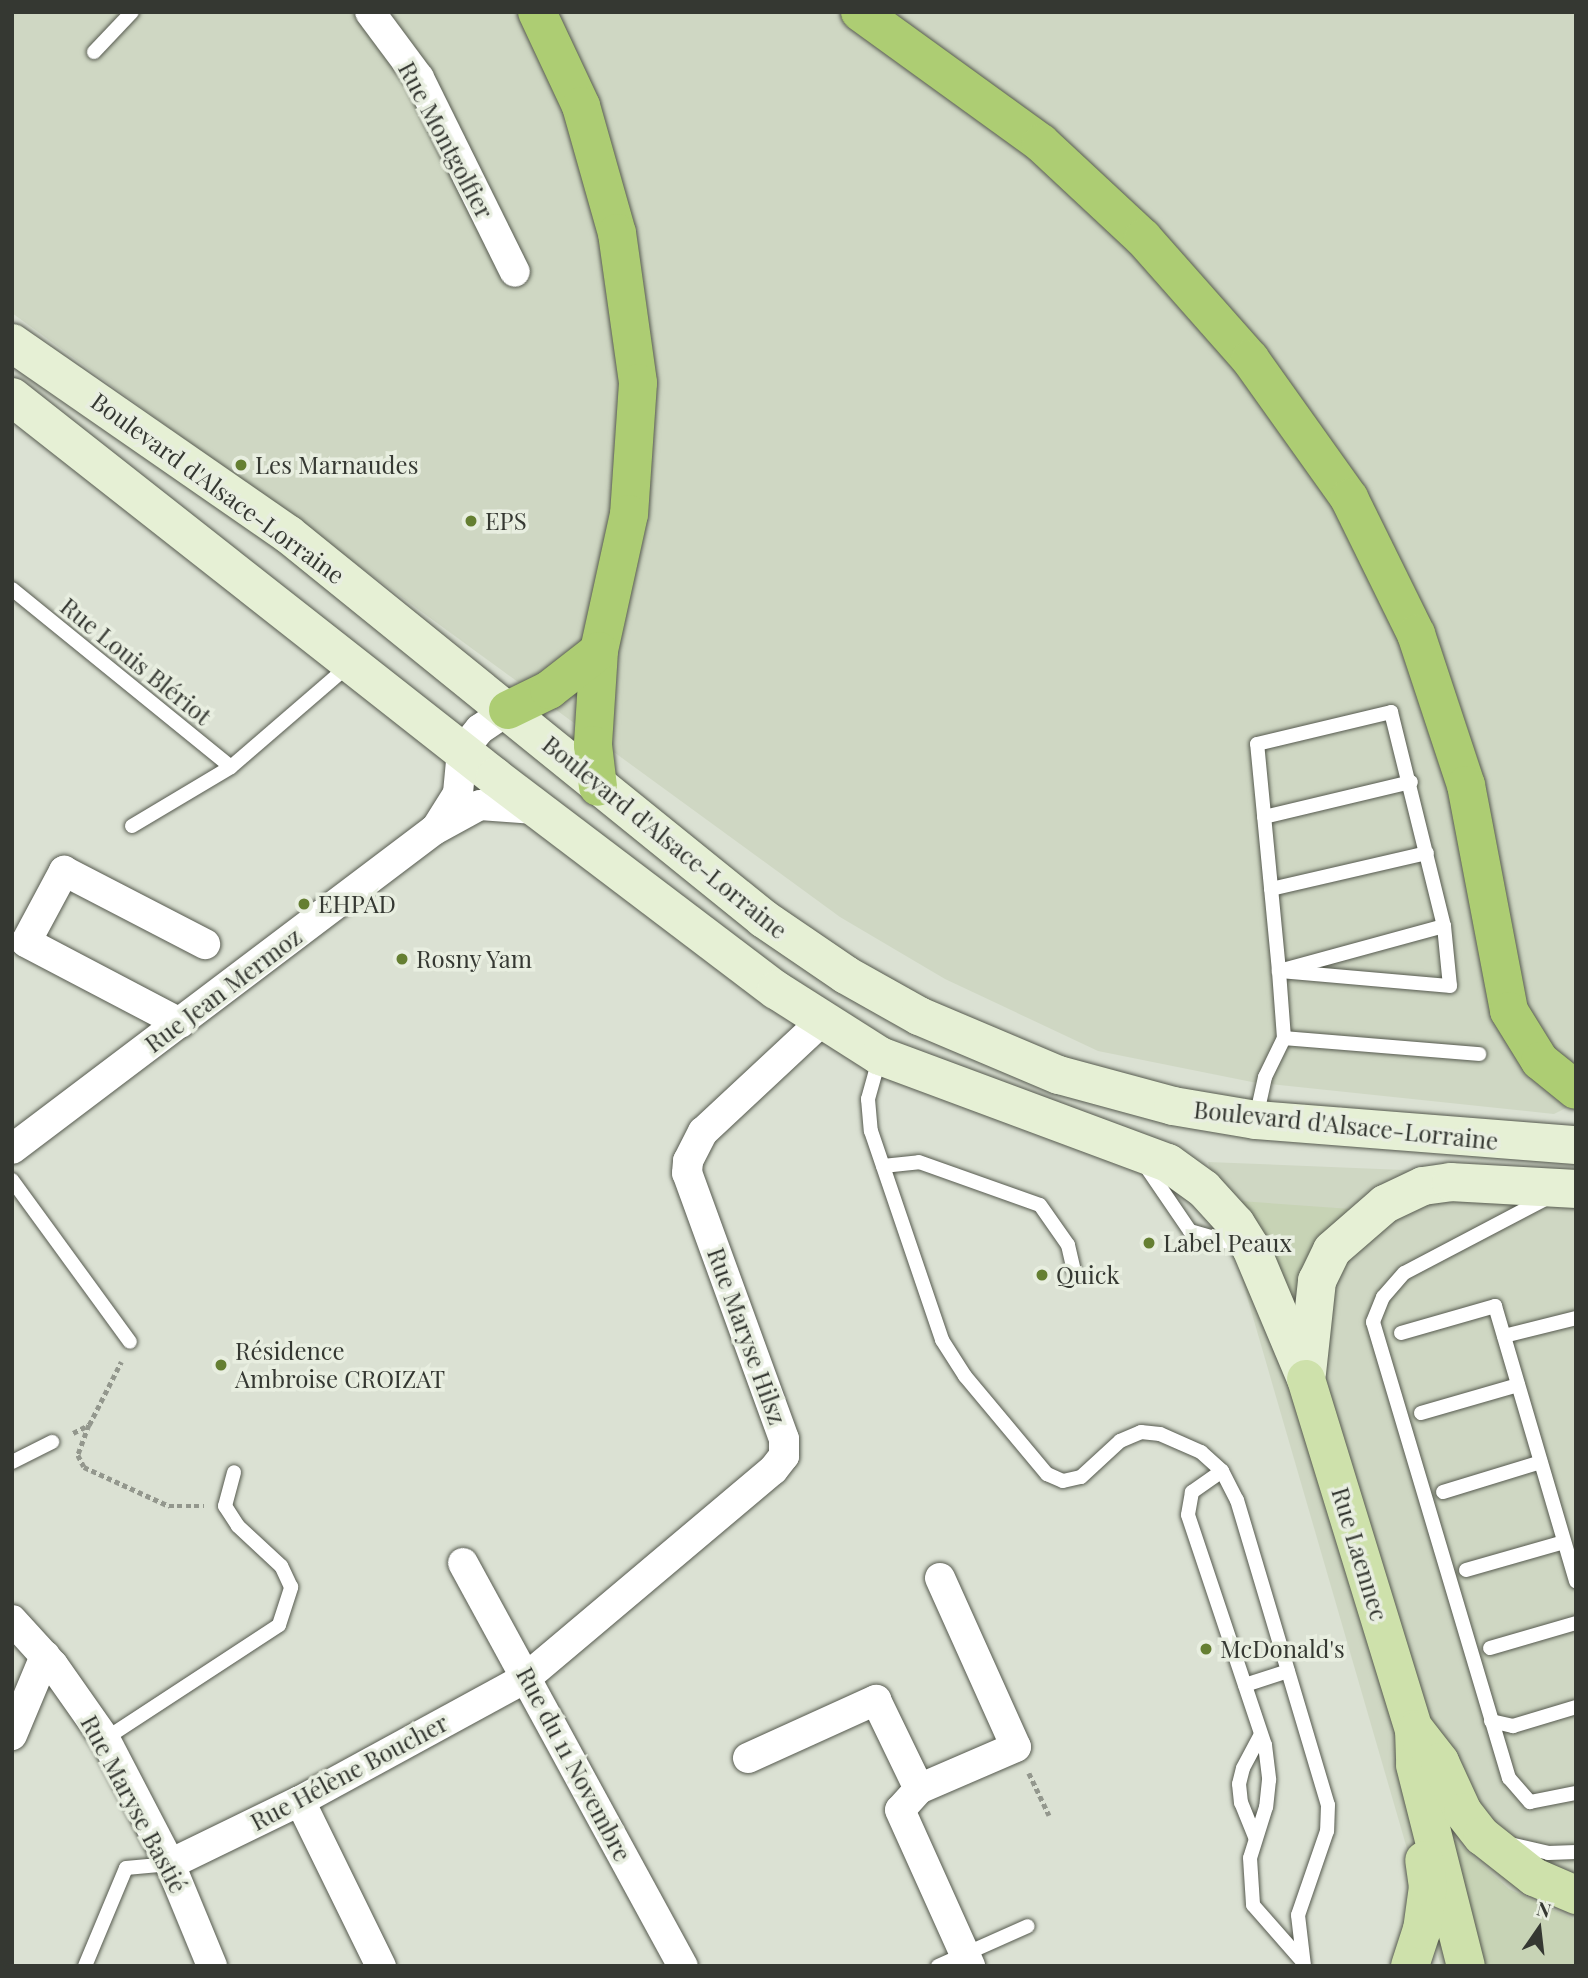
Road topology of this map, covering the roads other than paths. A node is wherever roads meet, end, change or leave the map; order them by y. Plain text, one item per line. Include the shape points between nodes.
1 (132, 12) edge
2 (370, 12) edge
3 (537, 12) edge
4 (860, 12) edge
5 (94, 52) dead end
6 (515, 272) dead end
7 (12, 343) edge
8 (13, 399) edge
9 (12, 589) edge
10 (599, 651) junction
11 (351, 663) junction
12 (508, 710) junction
13 (462, 751) junction
14 (231, 768) junction
15 (1411, 782) junction
16 (598, 787) junction
17 (535, 809) junction
18 (1264, 817) junction
19 (132, 826) dead end
20 (435, 830) junction
21 (1427, 853) junction
22 (1271, 889) junction
23 (658, 904) junction
24 (1444, 926) junction
25 (205, 944) dead end
26 (1279, 971) junction
27 (822, 1020) junction
28 (180, 1023) junction
29 (1284, 1038) junction
30 (1479, 1054) dead end
31 (880, 1056) junction
32 (1576, 1090) edge
33 (1256, 1120) junction
34 (1576, 1145) edge
35 (12, 1149) edge
36 (883, 1166) junction
37 (12, 1180) edge
38 (1572, 1188) edge
39 (1074, 1270) dead end
40 (1576, 1318) edge
41 (1401, 1333) dead end
42 (1504, 1336) junction
43 (130, 1342) road end
44 (1306, 1379) junction
45 (1518, 1385) junction
46 (1421, 1413) dead end
47 (52, 1442) road end
48 (12, 1462) edge
49 (1541, 1462) junction
50 (1222, 1471) junction
51 (234, 1472) dead end
52 (1443, 1492) dead end
53 (1564, 1542) junction
54 (463, 1563) dead end
55 (1466, 1570) dead end
56 (940, 1578) dead end
57 (1576, 1581) edge
58 (12, 1620) edge
59 (1576, 1623) edge
60 (1490, 1648) dead end
61 (45, 1656) junction
62 (1288, 1671) junction
63 (527, 1677) junction
64 (1245, 1685) junction
65 (1576, 1707) edge
66 (1491, 1721) junction
67 (1414, 1729) junction
68 (1261, 1734) junction
69 (12, 1735) edge
70 (105, 1739) junction
71 (748, 1758) dead end
72 (919, 1789) junction
73 (1576, 1793) edge
74 (300, 1801) junction
75 (1482, 1836) junction
76 (1255, 1837) junction
77 (1576, 1852) edge
78 (170, 1864) junction
79 (1576, 1895) edge
80 (1028, 1926) dead end
81 (957, 1962) edge
82 (1303, 1964) edge
83 (85, 1966) edge
84 (212, 1966) edge
85 (381, 1966) edge
86 (683, 1966) edge
87 (1410, 1966) edge
88 (1466, 1966) edge

1 - 5 lane
2 - 6 street, Rue Montgolfier via 419,78
3 - 10 highway via 581,106 617,233 638,383 629,514
4 - 32 highway via 1041,143 1143,237 1250,359 1349,498 1424,660 1466,785 1509,1011 1540,1062
7 - 12 main road, Boulevard d'Alsace-Lorraine via 288,534
8 - 11 main road, Boulevard d'Alsace-Lorraine
9 - 14 lane, Rue Louis Blériot
10 - 12 highway via 549,690
10 - 16 highway via 593,745
11 - 13 main road, Boulevard d'Alsace-Lorraine
11 - 14 lane
12 - 13 street via 480,729
12 - 16 main road, Boulevard d'Alsace-Lorraine
13 - 17 main road, Boulevard d'Alsace-Lorraine
13 - 20 street, Rue Jean Mermoz via 458,793
14 - 19 lane
15 - 18 lane
15 - 18 lane via 1391,712 1257,744
15 - 21 lane
16 - 23 main road via 607,836
16 - 33 main road, Boulevard d'Alsace-Lorraine via 764,919 846,975 919,1016 1059,1075 1173,1106
17 - 20 street, Rue Jean Mermoz via 480,805
17 - 23 main road, Boulevard d'Alsace-Lorraine
18 - 22 lane
20 - 28 street, Rue Jean Mermoz
21 - 22 lane
21 - 24 lane
22 - 26 lane
23 - 27 main road, Boulevard d'Alsace-Lorraine
24 - 26 lane
24 - 26 lane via 1450,986
25 - 28 street via 64,871 26,942
26 - 29 lane
27 - 31 main road, Boulevard d'Alsace-Lorraine
27 - 63 street, Rue Maryse Hilsz via 703,1132 688,1161 687,1173 782,1432 783,1456 773,1470
28 - 35 street, Rue Jean Mermoz
29 - 30 lane
29 - 33 lane via 1265,1077
31 - 36 lane via 867,1106
31 - 44 main road, Boulevard d'Alsace-Lorraine via 1009,1107 1135,1149 1168,1163 1204,1189 1251,1248
33 - 34 main road, Boulevard d'Alsace-Lorraine
36 - 39 lane via 919,1162 1040,1205 1068,1245
36 - 50 lane via 942,1340 965,1377 1047,1474 1063,1481 1081,1477 1121,1440 1141,1432 1182,1443
37 - 43 lane
38 - 44 main road via 1451,1182 1423,1186 1351,1229 1332,1250 1317,1280
38 - 66 lane via 1404,1273 1383,1297 1373,1322
40 - 42 lane
41 - 42 lane via 1495,1306
42 - 45 lane
44 - 67 main road, Rue Laennec
45 - 46 lane
45 - 49 lane
47 - 48 lane
49 - 52 lane
49 - 53 lane
50 - 62 lane via 1237,1500
50 - 64 lane via 1192,1492 1188,1515
51 - 70 lane via 225,1506 281,1566 291,1587 279,1625
53 - 55 lane
53 - 57 lane
54 - 63 street, Rue du 11 Novembre
56 - 72 street via 1016,1747
58 - 61 street, Rue Maryse Bastié
59 - 60 lane
61 - 69 street
61 - 70 street, Rue Maryse Bastié
62 - 64 lane
62 - 82 lane via 1328,1805 1327,1831 1298,1915
63 - 74 street, Rue Hélène Boucher
63 - 86 street, Rue du 11 Novembre
64 - 68 lane
65 - 66 lane via 1513,1726
66 - 73 lane via 1509,1778 1530,1802
67 - 75 main road, Rue Laennec via 1440,1762 1463,1812
67 - 87 main road via 1402,1770 1428,1887 1422,1930
67 - 88 main road, Rue Laennec via 1415,1765
68 - 76 lane via 1269,1780 1266,1807
68 - 76 lane via 1239,1784 1241,1803
70 - 78 street, Rue Maryse Bastié
71 - 72 street via 877,1700
72 - 81 street via 900,1810
74 - 78 street, Rue Hélène Boucher
74 - 85 street
75 - 77 lane via 1548,1853
75 - 79 main road, Rue Laennec via 1534,1877
76 - 82 lane via 1250,1858 1253,1905
78 - 83 lane via 126,1868
78 - 84 street, Rue Maryse Bastié
80 - 81 lane

